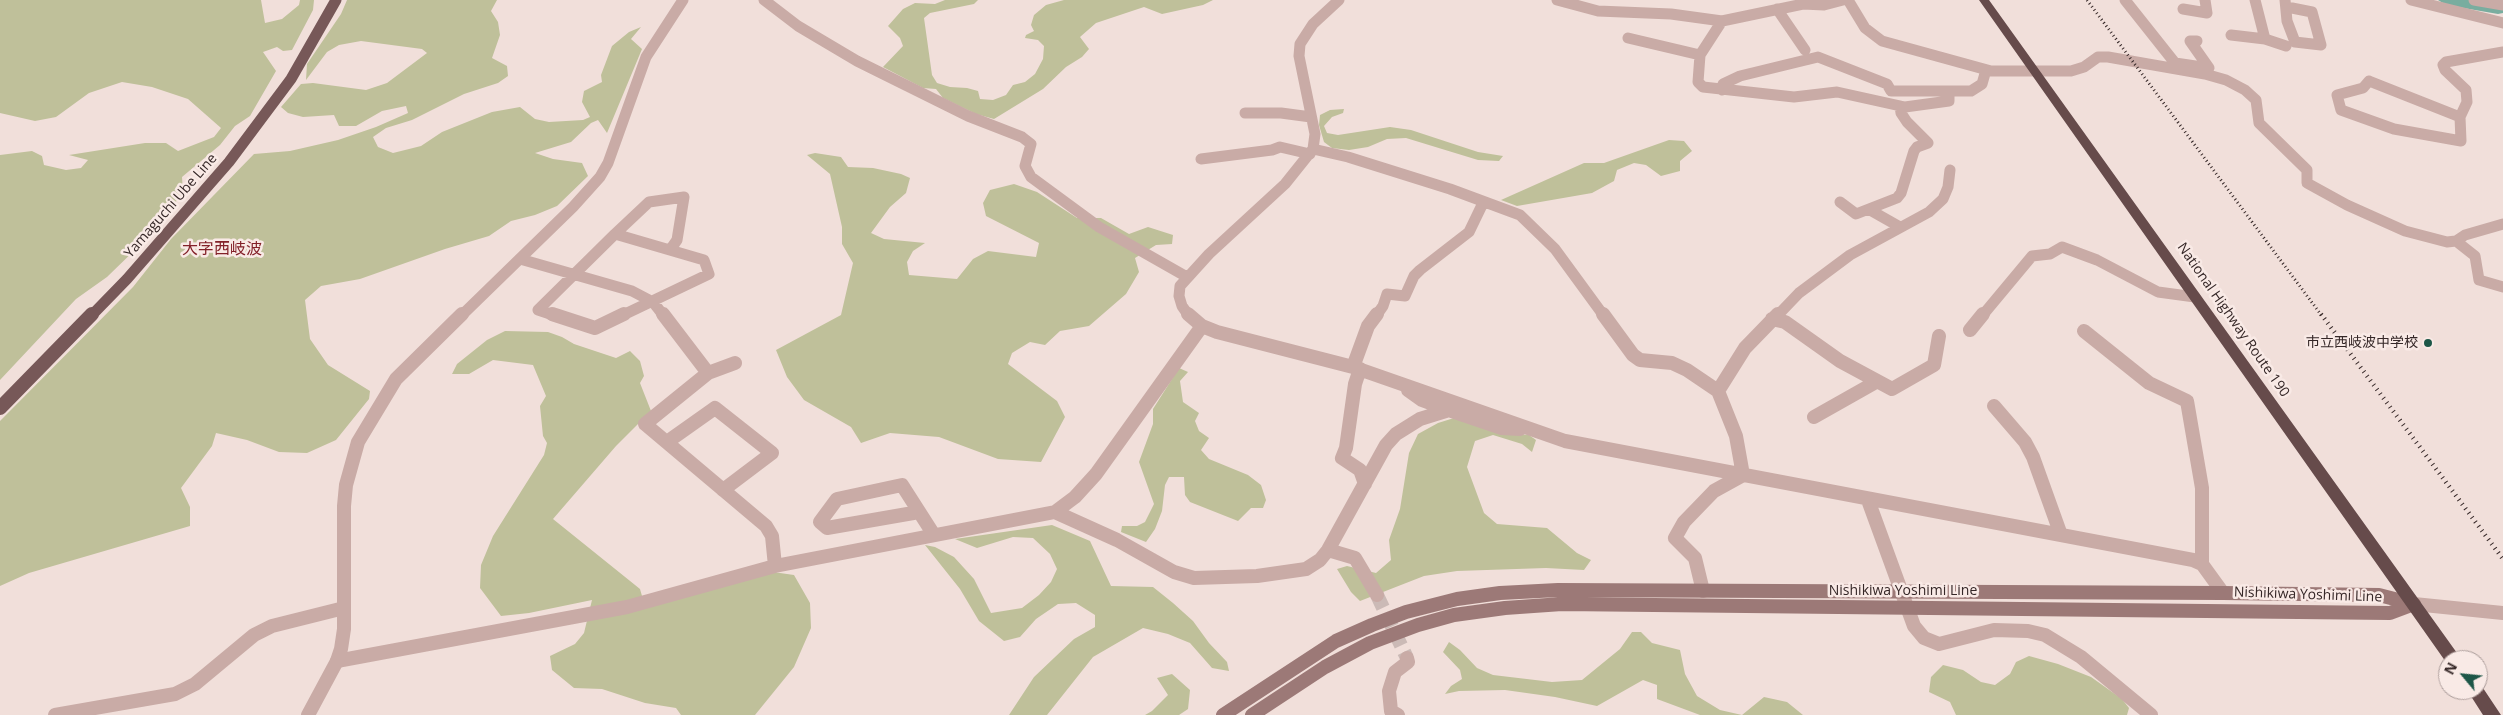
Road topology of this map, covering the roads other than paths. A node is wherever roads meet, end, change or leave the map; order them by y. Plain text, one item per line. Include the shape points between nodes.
1 (336, 0) edge
2 (683, 0) edge
3 (764, 0) edge
4 (1339, 0) edge
5 (1557, 0) edge
6 (1629, 0) edge
7 (1843, 0) edge
8 (1848, 0) edge
9 (1984, 0) edge
10 (2125, 0) edge
11 (2205, 0) edge
12 (2255, 0) edge
13 (2411, 0) edge
14 (2474, 0) edge
15 (2503, 4) edge
16 (1777, 9) junction
17 (2183, 9) dead end
18 (1631, 12) junction
19 (1722, 21) junction
20 (2503, 23) edge
21 (2231, 36) dead end
22 (1628, 38) dead end
23 (2265, 39) junction
24 (2198, 41) dead end
25 (2286, 46) dead end
26 (1805, 50) dead end
27 (2503, 52) edge
28 (1700, 56) junction
29 (1986, 70) junction
30 (2036, 72) junction
31 (1722, 90) junction
32 (1949, 91) junction
33 (1900, 106) junction
34 (1245, 113) dead end
35 (1311, 117) junction
36 (2460, 117) junction
37 (1312, 152) junction
38 (1201, 159) dead end
39 (1950, 170) dead end
40 (1840, 202) dead end
41 (1483, 203) junction
42 (1870, 210) junction
43 (2503, 224) edge
44 (1900, 227) junction
45 (615, 234) junction
46 (2456, 241) junction
47 (670, 250) junction
48 (520, 259) junction
49 (574, 274) junction
50 (1187, 277) junction
51 (2503, 287) edge
52 (2195, 297) junction
53 (653, 302) junction
54 (1772, 319) junction
55 (1202, 326) junction
56 (1970, 330) dead end
57 (2084, 331) dead end
58 (1939, 336) dead end
59 (735, 363) dead end
60 (1356, 368) junction
61 (708, 373) junction
62 (1876, 382) junction
63 (1402, 383) junction
64 (1718, 391) junction
65 (1994, 406) dead end
66 (0, 408) edge
67 (1449, 410) junction
68 (1814, 417) dead end
69 (1526, 428) junction
70 (667, 442) junction
71 (1743, 475) junction
72 (1365, 484) junction
73 (723, 490) junction
74 (1868, 500) junction
75 (919, 512) junction
76 (1055, 512) junction
77 (934, 535) junction
78 (2061, 535) junction
79 (1328, 550) junction
80 (2202, 564) junction
81 (775, 566) junction
82 (1901, 590) junction
83 (1703, 591) junction
84 (2224, 593) junction
85 (1377, 595) tunnel mouth
86 (2414, 604) junction
87 (344, 608) junction
88 (1908, 608) junction
89 (2503, 613) edge
90 (2447, 650) edge
91 (1407, 658) dead end
92 (337, 661) junction
93 (2482, 700) edge
94 (55, 715) edge
95 (308, 715) edge
96 (1223, 715) edge
97 (1252, 715) edge
98 (1398, 715) edge
99 (2151, 715) edge
100 (2493, 715) edge

1 - 66 main road, Yamaguchi Ube Line via 291,80 230,162 126,279
2 - 48 street via 646,57 604,170 585,195
3 - 50 street via 798,26 857,61 968,116 1022,137 1031,144 1025,166 1031,177 1099,227
4 - 35 street via 1308,29 1300,44
5 - 18 street via 1598,11
6 - 18 street
7 - 16 street
8 - 29 street via 1864,28 1882,41
9 - 30 highway, National Highway Route 190
10 - 24 street via 2175,63 2209,68 2190,41
11 - 17 street via 2207,13
12 - 23 street
13 - 20 street
14 - 15 street
16 - 19 street
16 - 26 street
18 - 19 street
19 - 28 street
21 - 23 street
22 - 28 street
23 - 25 street
27 - 36 street via 2443,64 2466,90 2467,102
28 - 31 street via 1698,82 1703,87
29 - 30 street
29 - 32 street via 1978,88
30 - 46 street via 2078,69 2098,57 2108,57 2226,80 2256,100 2259,123 2307,170 2307,183 2311,186 2405,231 2447,242
30 - 52 highway, National Highway Route 190
31 - 32 street via 1723,84 1740,76 1818,57 1887,84 1891,91
31 - 33 street via 1794,97 1836,92
32 - 33 street via 1949,101
33 - 42 street via 1907,122 1928,143 1914,151 1897,198
34 - 35 street
35 - 37 street via 1315,134
36 - 36 street via 2461,141 2394,129 2345,113 2337,95 2363,88 2369,81
37 - 38 street via 1280,147
37 - 41 street via 1348,157 1450,189
37 - 50 street via 1285,184
39 - 44 street via 1943,199 1929,212
40 - 42 street via 1856,214
41 - 60 street via 1469,232 1420,270 1404,296 1387,294 1383,306 1368,326
41 - 64 street via 1489,202 1520,215 1543,236 1633,355 1640,360 1672,363
42 - 44 street
43 - 46 street
44 - 54 street via 1827,271
45 - 47 street
45 - 47 street via 649,202 684,197 677,240
45 - 49 street
46 - 51 street via 2475,256 2479,280
47 - 53 street via 704,260 709,274
48 - 49 street
48 - 87 street via 396,379 358,442 346,484
49 - 53 street via 632,291
49 - 53 street via 538,310 595,328
50 - 55 street via 1180,286 1182,306
52 - 56 street via 2158,292 2098,260 2062,247 2050,254 2032,256
52 - 86 highway, National Highway Route 190
53 - 61 street
54 - 62 street via 1785,322
54 - 64 street via 1745,348
55 - 60 street
55 - 76 street via 1096,474 1075,497
57 - 80 street via 2149,383 2187,401 2202,488
58 - 62 street via 1934,366 1892,389
59 - 61 street
60 - 63 street
60 - 72 street via 1342,458 1360,470
61 - 70 street via 645,424
62 - 68 street
63 - 67 street via 1422,400
63 - 69 street
64 - 71 street via 1736,436
65 - 78 street via 2025,442 2033,457
67 - 69 street via 1502,428
67 - 72 street via 1420,419 1396,434 1386,445
69 - 71 street via 1565,441
70 - 73 street
70 - 73 street via 715,408 772,453
71 - 74 street
71 - 83 street via 1714,491 1684,522 1675,538 1695,558
72 - 79 street
73 - 81 street via 766,526 772,536
74 - 78 street
74 - 82 street
75 - 75 street via 902,485 837,499 820,522 827,528
75 - 77 street
76 - 77 street
76 - 79 street via 1117,540 1174,572 1194,578 1292,572 1306,569
77 - 81 street
78 - 80 street via 2182,557
79 - 85 street via 1355,558
80 - 84 street
81 - 92 street via 627,607
82 - 83 main road, Nishikiwa Yoshimi Line
82 - 84 main road, Nishikiwa Yoshimi Line
82 - 88 street
83 - 96 main road, Nishikiwa Yoshimi Line via 1558,590 1500,593 1448,601 1406,612 1336,641
84 - 86 main road, Nishikiwa Yoshimi Line via 2378,595
86 - 88 main road, Nishikiwa Yoshimi Line via 2390,613
86 - 89 street
86 - 90 highway, National Highway Route 190
87 - 92 street via 344,629
87 - 94 street via 272,626 254,635 195,684 175,694
88 - 97 main road, Nishikiwa Yoshimi Line via 1562,604 1454,615 1370,643 1324,667
88 - 99 street via 1916,631 1934,643 1945,644 1994,630 2028,631 2045,636 2089,663
91 - 98 street via 1408,662 1395,672 1389,691 1391,711
92 - 95 street
93 - 100 highway

